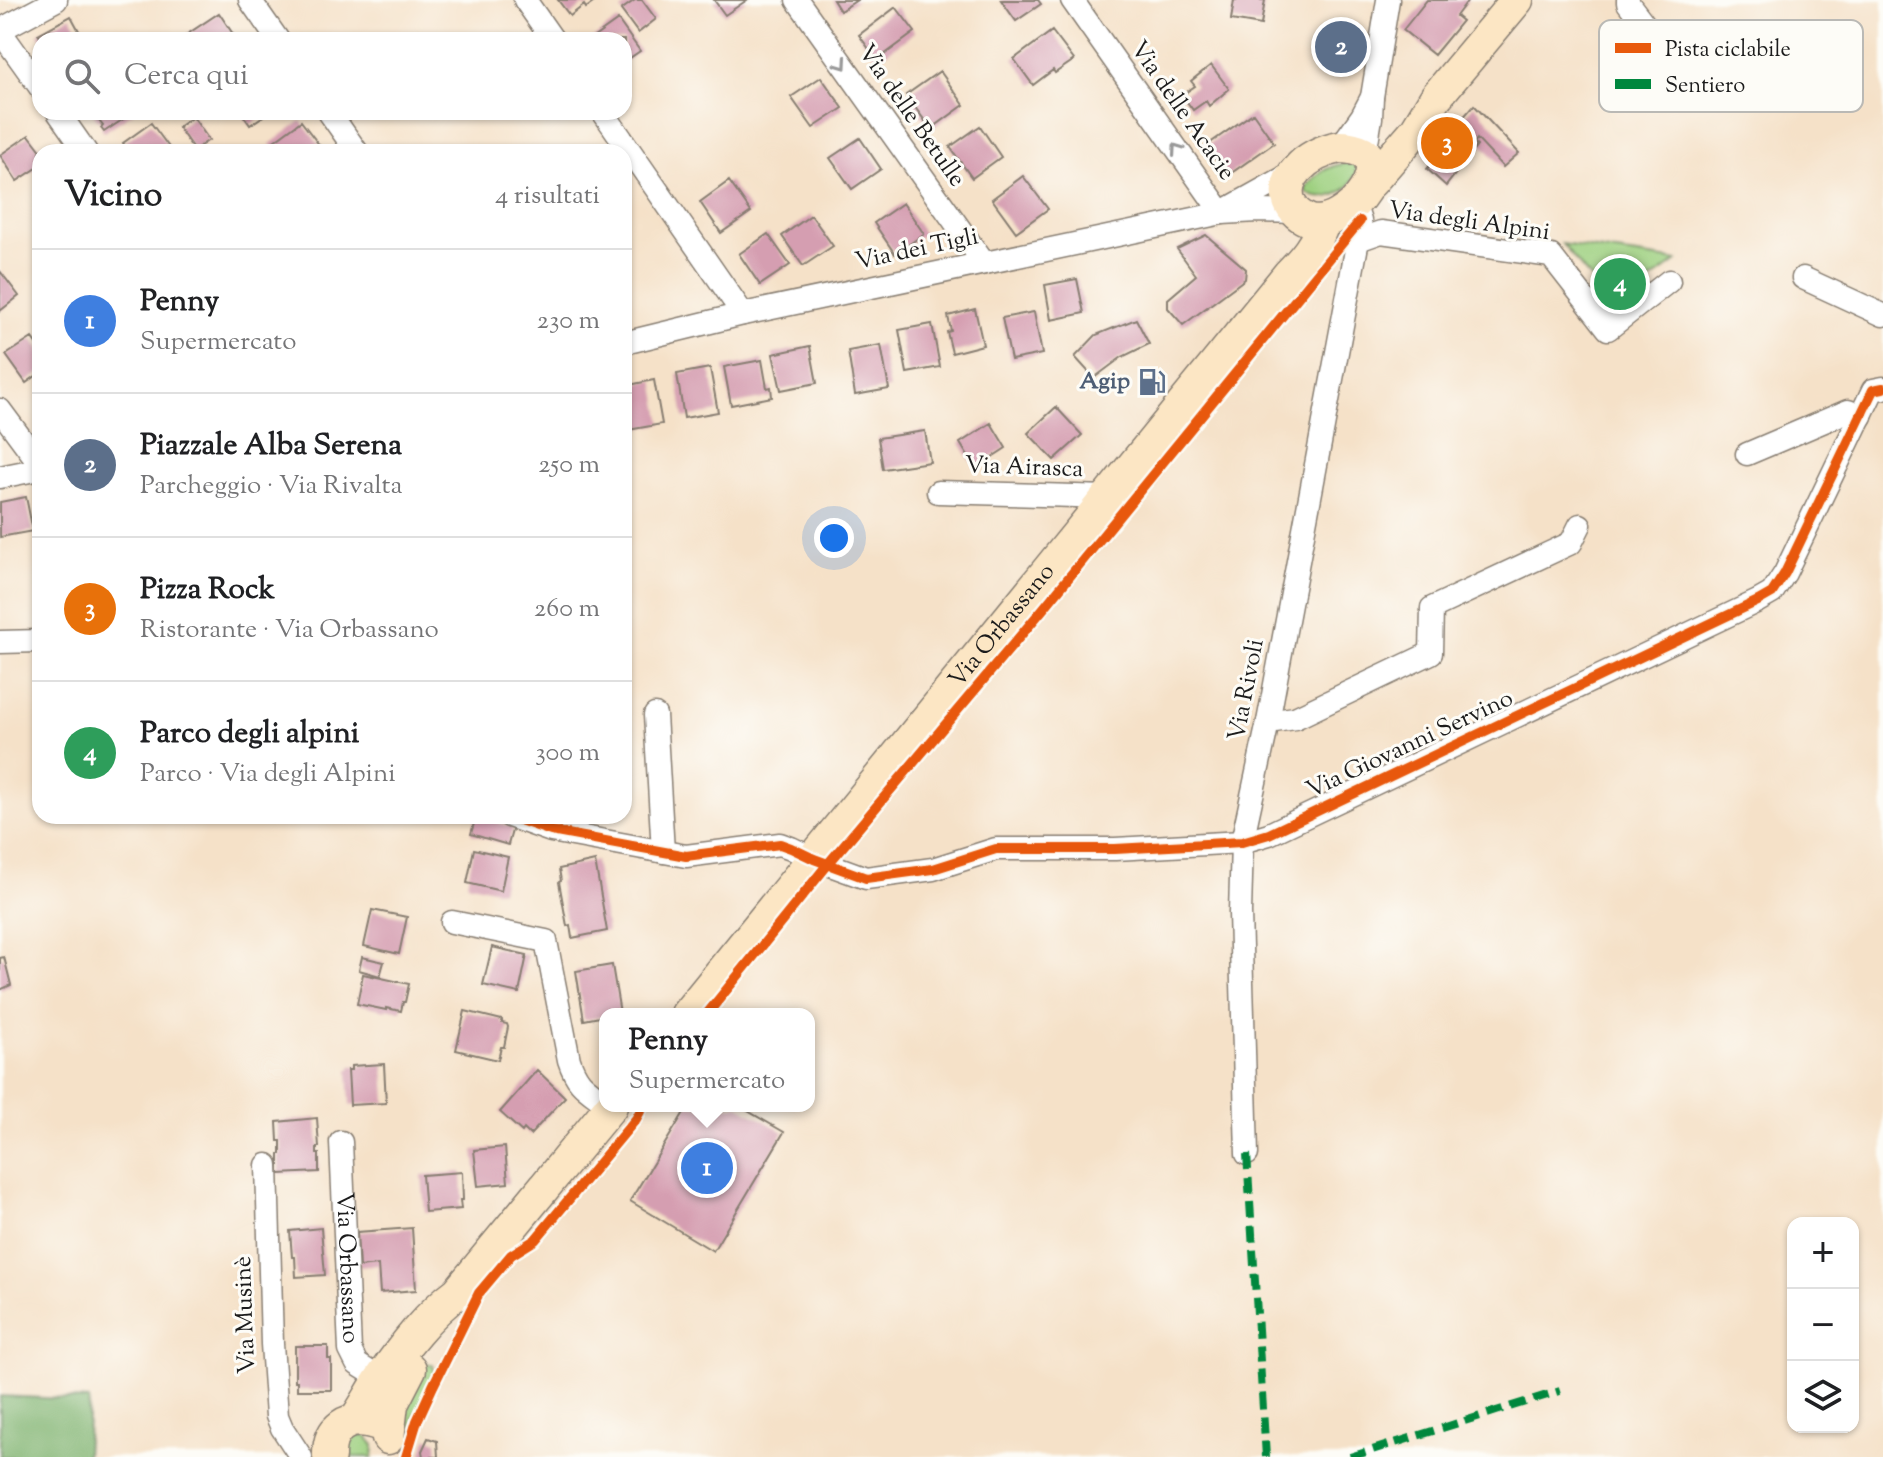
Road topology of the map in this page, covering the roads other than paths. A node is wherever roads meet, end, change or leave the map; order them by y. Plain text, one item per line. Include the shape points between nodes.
1 (56, 0) edge
2 (250, 0) edge
3 (525, 0) edge
4 (797, 0) edge
5 (1072, 0) edge
6 (1388, 0) edge
7 (1517, 0) edge
8 (1628, 0) edge
9 (1641, 20) edge
10 (0, 30) edge
11 (272, 32) edge
12 (547, 32) edge
13 (32, 76) edge
14 (64, 120) edge
15 (335, 120) edge
16 (609, 120) edge
17 (80, 144) edge
18 (351, 144) edge
19 (625, 144) edge
20 (632, 154) edge
21 (1296, 171) junction
22 (1358, 172) junction
23 (1222, 213) junction
24 (1307, 218) junction
25 (1358, 240) junction
26 (984, 263) junction
27 (1803, 278) dead end
28 (1669, 281) dead end
29 (743, 314) junction
30 (1883, 315) edge
31 (632, 341) edge
32 (1880, 383) edge
33 (0, 410) edge
34 (1861, 416) junction
35 (1747, 454) dead end
36 (32, 455) edge
37 (32, 468) edge
38 (0, 477) edge
39 (938, 492) dead end
40 (1109, 497) junction
41 (1580, 525) dead end
42 (32, 641) edge
43 (0, 642) edge
44 (655, 715) dead end
45 (1268, 722) junction
46 (531, 824) edge
47 (1242, 842) junction
48 (663, 852) junction
49 (814, 859) junction
50 (452, 922) dead end
51 (692, 1008) edge
52 (599, 1098) edge
53 (606, 1112) edge
54 (341, 1142) dead end
55 (1247, 1154) dead end
56 (267, 1165) dead end
57 (458, 1292) junction
58 (381, 1379) junction
59 (355, 1420) junction
60 (389, 1448) edge
61 (320, 1455) edge

1 - 10 street
2 - 11 street
3 - 12 street
4 -> 26 street, Via delle Betulle
23 -> 5 street, Via delle Acacie
6 - 22 street, Via Rivoli
7 - 22 main road via 1436,97 1416,130
8 - 9 street
10 - 13 street
14 - 17 street
15 - 18 street
16 - 19 street
20 - 29 street
21 - 22 main road via 1319,153
21 - 23 street, Via dei Tigli
21 - 24 main road, Via Orbassano via 1288,203
22 - 24 main road via 1336,216
22 - 25 street, Via Rivoli
23 - 24 street, Via dei Tigli via 1258,211
23 - 26 street, Via dei Tigli
24 - 25 street
24 - 40 main road, Via Orbassano via 1289,274
25 - 28 street, Via degli Alpini via 1381,232 1551,256 1608,329
25 - 45 street, Via Rivoli
26 - 29 street, Via dei Tigli
27 - 30 street
29 - 31 street, Via dei Tigli
32 - 34 street, Via Giovanni Servino
33 - 36 street
34 - 35 street via 1848,411
34 - 47 street, Via Giovanni Servino via 1772,593 1269,834
37 - 38 street
39 - 40 street, Via Airasca
40 - 49 main road, Via Orbassano
41 - 45 street via 1571,543 1432,608 1431,653 1295,718
42 - 43 street
44 - 48 street
45 - 47 street, Via Rivoli
46 - 48 street, Via Giovanni Servino
47 - 49 street, Via Giovanni Servino via 996,849 933,869 866,878
47 - 55 street, Via Rivoli
48 - 49 street, Via Giovanni Servino via 686,856 780,844
49 - 51 main road, Via Orbassano
50 - 52 street via 546,941 575,1078
53 - 57 main road, Via Orbassano
54 - 58 street, Via Orbassano via 350,1350 357,1364
56 - 61 street, Via Musinè via 277,1416 282,1428
57 - 58 main road, Via Orbassano via 442,1304
57 - 60 main road, Via Orbassano via 392,1404
58 - 59 main road, Via Orbassano
59 - 60 main road via 374,1423
59 - 61 main road, Via Orbassano via 337,1429

